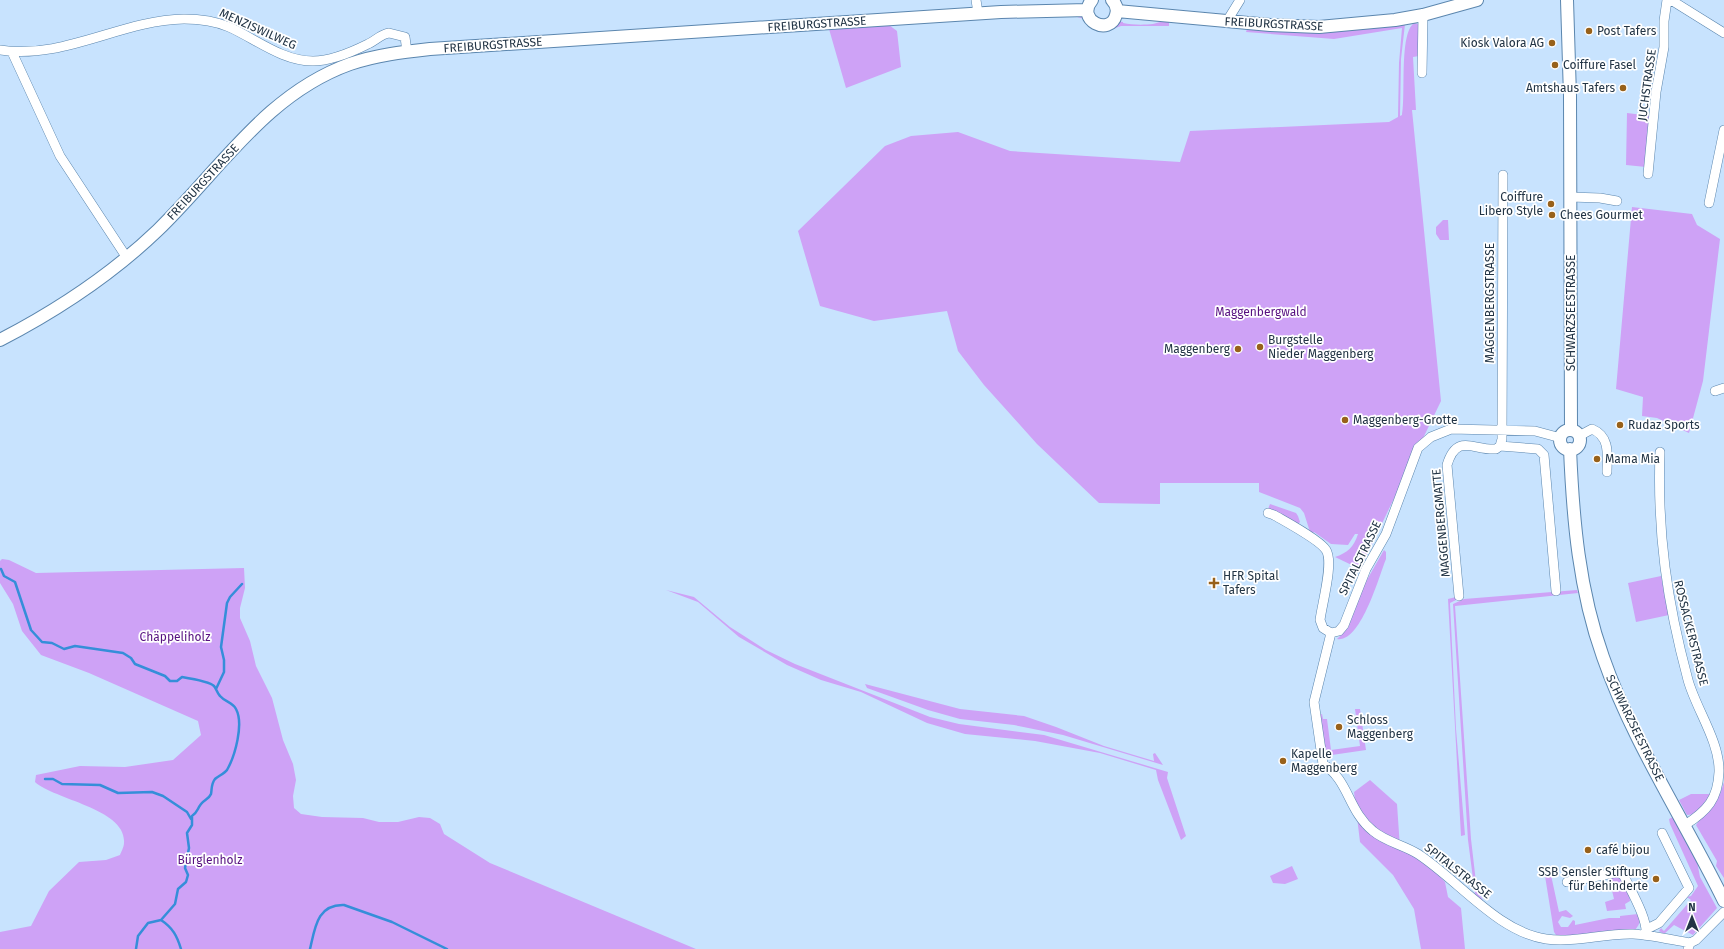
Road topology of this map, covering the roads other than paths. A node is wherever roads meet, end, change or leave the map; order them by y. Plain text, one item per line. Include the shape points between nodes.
1 (976, 0) edge
2 (1240, 0) edge
3 (1477, 0) edge
4 (1567, 0) edge
5 (1668, 0) edge
6 (1671, 0) edge
7 (1089, 5) edge
8 (1114, 5) edge
9 (978, 13) junction
10 (1423, 15) junction
11 (1227, 22) junction
12 (1724, 33) edge
13 (0, 50) edge
14 (12, 52) junction
15 (407, 52) junction
16 (1422, 73) dead end
17 (1724, 130) edge
18 (1648, 174) dead end
19 (1503, 175) dead end
20 (1570, 196) junction
21 (1616, 201) dead end
22 (1709, 203) dead end
23 (126, 258) junction
24 (0, 340) edge
25 (1502, 430) junction
26 (1575, 433) junction
27 (1561, 438) junction
28 (1500, 446) junction
29 (1570, 449) junction
30 (1660, 452) dead end
31 (1606, 472) dead end
32 (1268, 513) dead end
33 (1556, 591) dead end
34 (1459, 596) dead end
35 (1331, 633) junction
36 (1685, 825) junction
37 (1662, 833) dead end
38 (1567, 882) dead end
39 (1724, 900) edge
40 (1724, 912) edge
41 (1646, 932) junction
42 (1689, 946) edge

1 - 9 street
2 - 11 street
3 - 10 main road, FREIBURGSTRASSE
4 - 20 main road, SCHWARZSEESTRASSE
5 - 18 street, JUCHSTRASSE
6 - 12 street
7 - 8 main road, FREIBURGSTRASSE via 1090,19 1102,25 1111,23 1114,19
7 - 9 main road, FREIBURGSTRASSE
8 - 11 main road, FREIBURGSTRASSE
9 - 15 main road, FREIBURGSTRASSE
10 - 11 main road, FREIBURGSTRASSE via 1380,22 1319,27
10 - 16 street
13 - 14 street, MENZISWILWEG
14 - 15 street, MENZISWILWEG via 48,50 136,26 184,19 206,20 219,24 282,54 305,60 330,58 389,33 405,37
14 - 23 street via 60,156
15 - 23 main road, FREIBURGSTRASSE via 371,58 346,66 313,81 291,95 262,119 168,220
17 - 22 street
19 - 25 street, MAGGENBERGSTRASSE
20 - 21 street
20 - 26 main road, SCHWARZSEESTRASSE
23 - 24 main road, FREIBURGSTRASSE via 74,297
25 - 27 street, SPITALSTRASSE via 1535,431
25 - 28 street
25 - 35 street, SPITALSTRASSE via 1451,429 1437,433 1422,444 1386,534 1366,569 1344,625 1339,631
26 - 27 main road via 1564,432
26 - 29 main road via 1580,440 1577,446
26 - 31 street via 1592,429 1603,437 1607,446
27 - 29 main road via 1562,444
28 - 33 street, MAGGENBERGMATTE via 1538,449 1544,455
28 - 34 street, MAGGENBERGMATTE via 1493,449 1465,445 1455,449 1447,465
29 - 36 main road, SCHWARZSEESTRASSE via 1578,558 1602,656 1635,733
30 - 36 street, ROSSACKERSTRASSE via 1658,493 1661,539 1672,617 1689,682 1715,749 1719,768 1714,799 1701,814
32 - 35 street via 1319,543 1327,551 1329,562 1320,620 1323,628
35 - 41 street, SPITALSTRASSE via 1314,702 1320,754 1323,764 1340,778 1356,814 1372,830 1422,857 1500,919 1527,934 1554,940
36 - 39 main road, SCHWARZSEESTRASSE
37 - 41 street via 1689,888 1659,923
38 - 41 street via 1619,872 1624,876
40 - 42 street
41 - 42 street, SPITALSTRASSE

